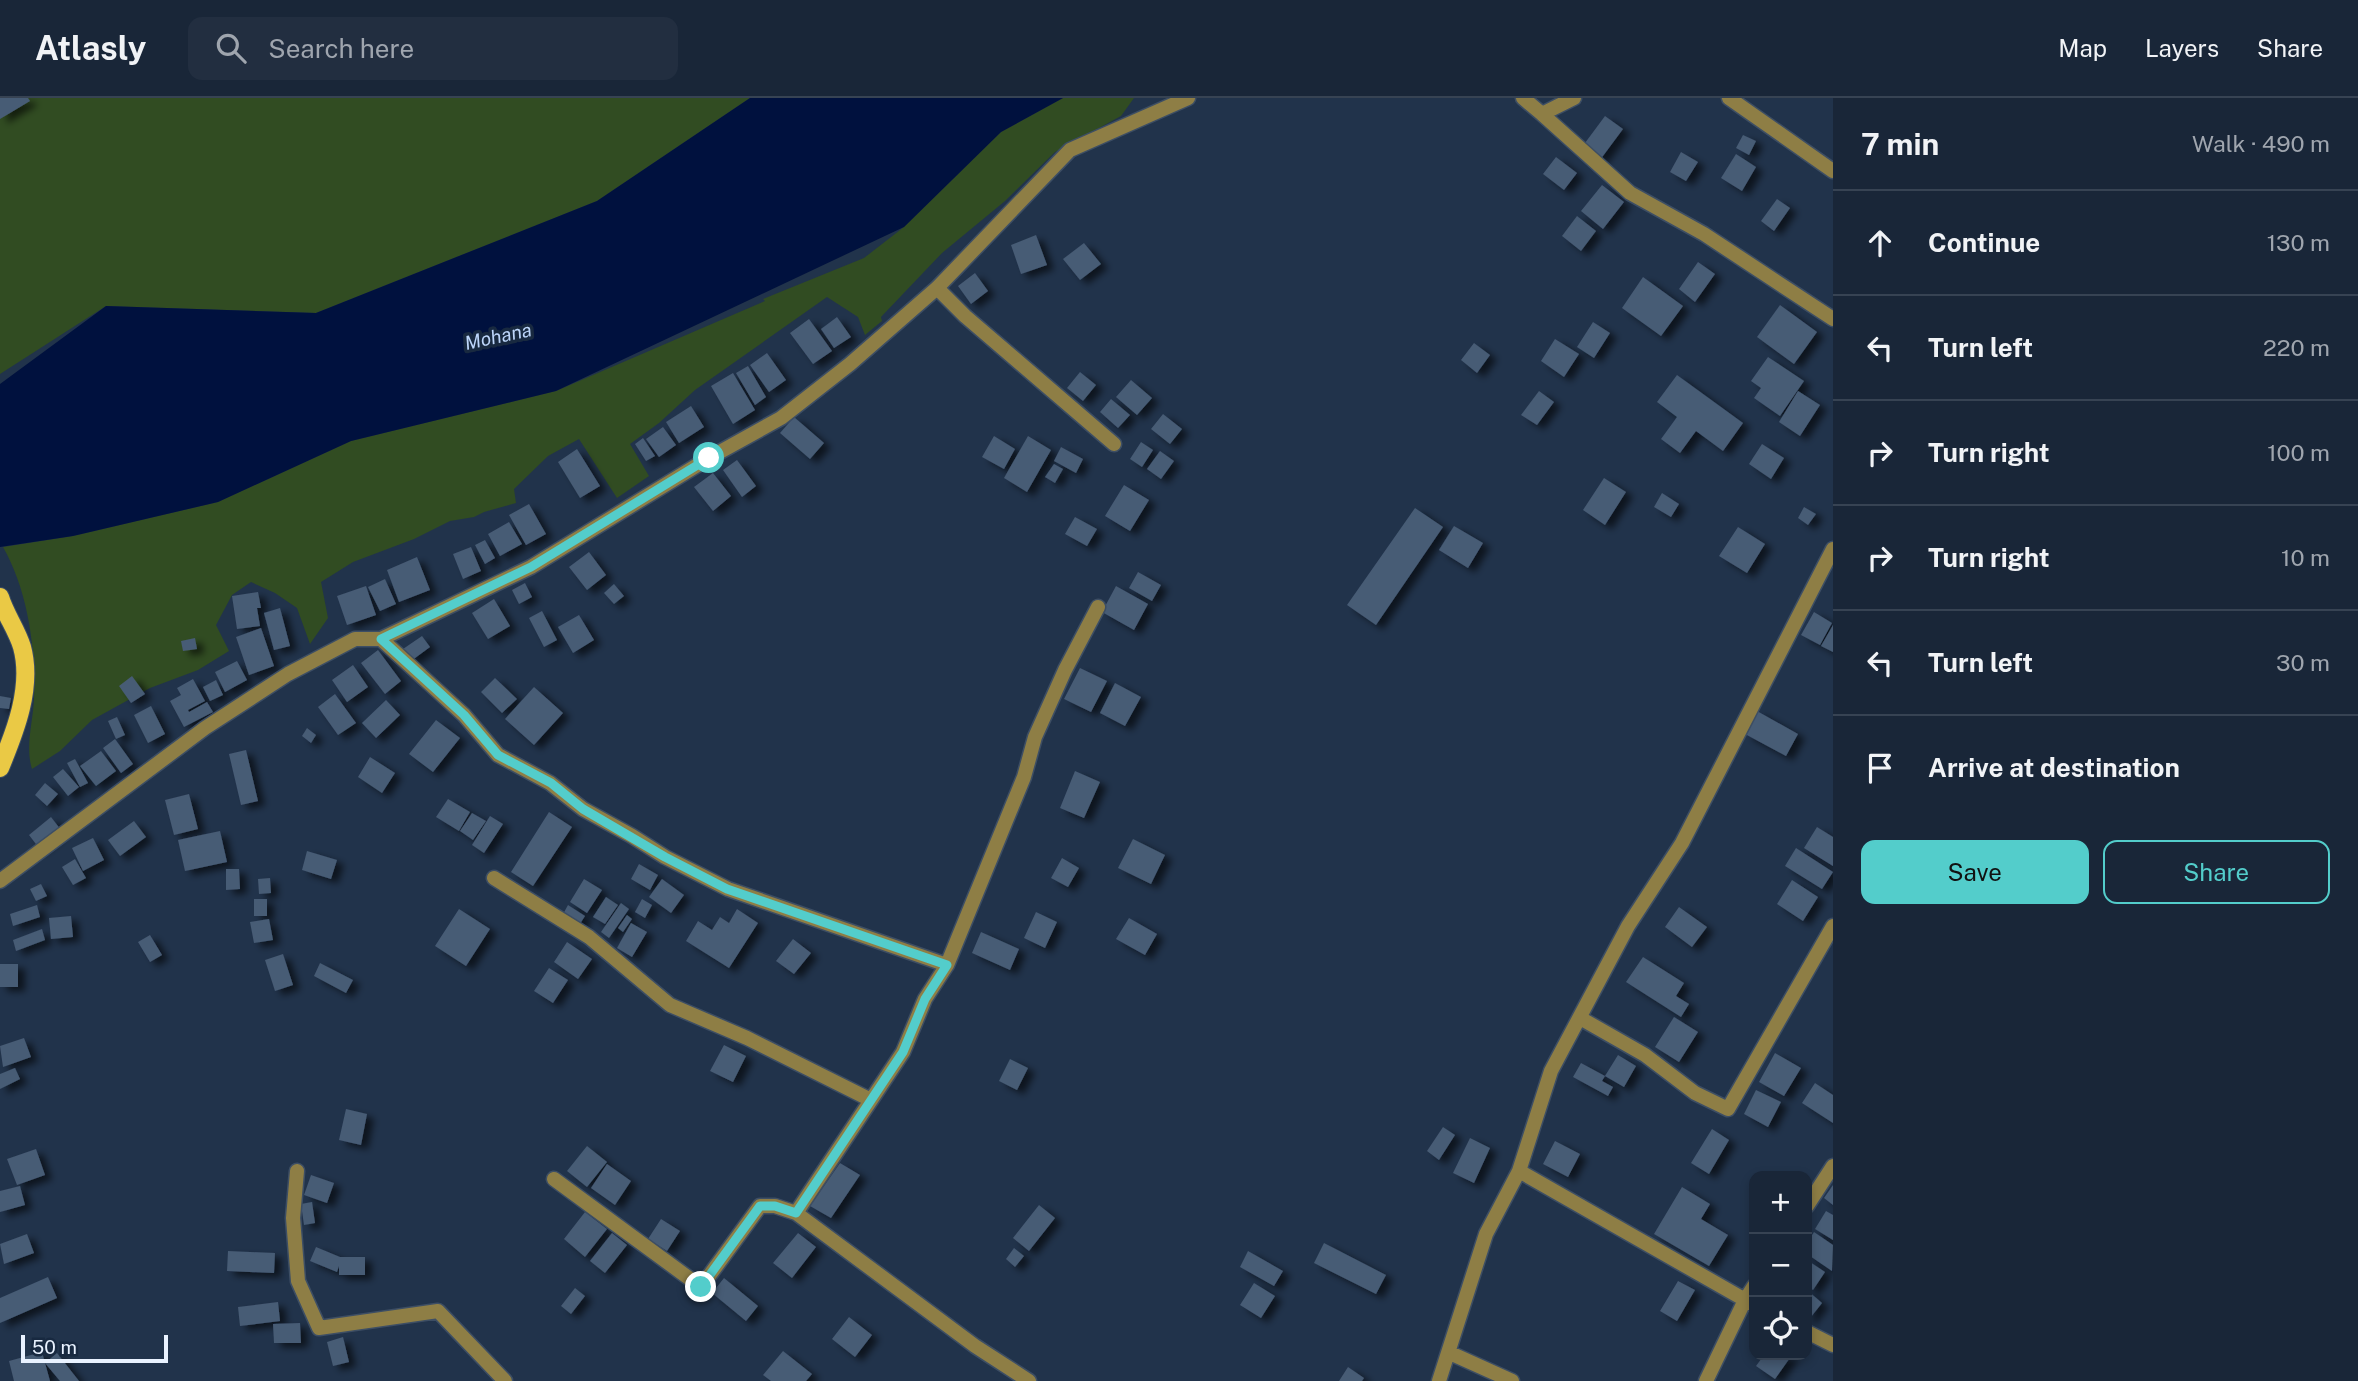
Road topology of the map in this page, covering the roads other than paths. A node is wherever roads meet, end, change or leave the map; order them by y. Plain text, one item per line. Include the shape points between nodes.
1 (1188, 98) edge
2 (1523, 98) edge
3 (1574, 98) edge
4 (1729, 98) edge
5 (1542, 114) junction
6 (1833, 171) edge
7 (937, 288) junction
8 (1833, 319) edge
9 (1114, 444) dead end
10 (1833, 549) edge
11 (1, 601) edge
12 (1098, 607) dead end
13 (381, 639) junction
14 (0, 768) edge
15 (494, 878) dead end
16 (0, 881) edge
17 (1833, 926) edge
18 (947, 965) junction
19 (1580, 1018) junction
20 (871, 1100) junction
21 (1833, 1166) edge
22 (297, 1171) dead end
23 (1519, 1171) junction
24 (554, 1179) dead end
25 (1812, 1198) edge
26 (796, 1213) junction
27 (1749, 1303) edge
28 (1812, 1334) edge
29 (1833, 1345) edge
30 (1450, 1353) junction
31 (505, 1381) edge
32 (1029, 1381) edge
33 (1439, 1381) edge
34 (1512, 1381) edge
35 (1706, 1381) edge

1 - 7 street via 1070,150
2 - 5 street
3 - 5 street
4 - 6 street
5 - 8 street via 1630,193 1704,234
7 - 9 street
7 - 13 street via 780,418 531,567
10 - 19 street via 1682,843 1628,926
11 - 14 main road via 22,647 25,682 16,730
12 - 18 street via 1035,737 1024,777
13 - 16 street via 355,639 288,674 205,729
13 - 18 street via 464,715 498,755 551,783 583,809 665,857 727,889
15 - 20 street via 589,937 670,1005
17 - 19 street via 1728,1109 1695,1093 1645,1055
18 - 20 street via 925,999 903,1052
19 - 23 street via 1551,1071
20 - 26 street
21 - 25 street
22 - 31 street via 292,1218 298,1280 319,1328 438,1311
23 - 27 street
23 - 30 street via 1486,1234
24 - 26 street via 701,1287 760,1206
26 - 32 street
27 - 35 street
28 - 29 street
30 - 33 street
30 - 34 street

